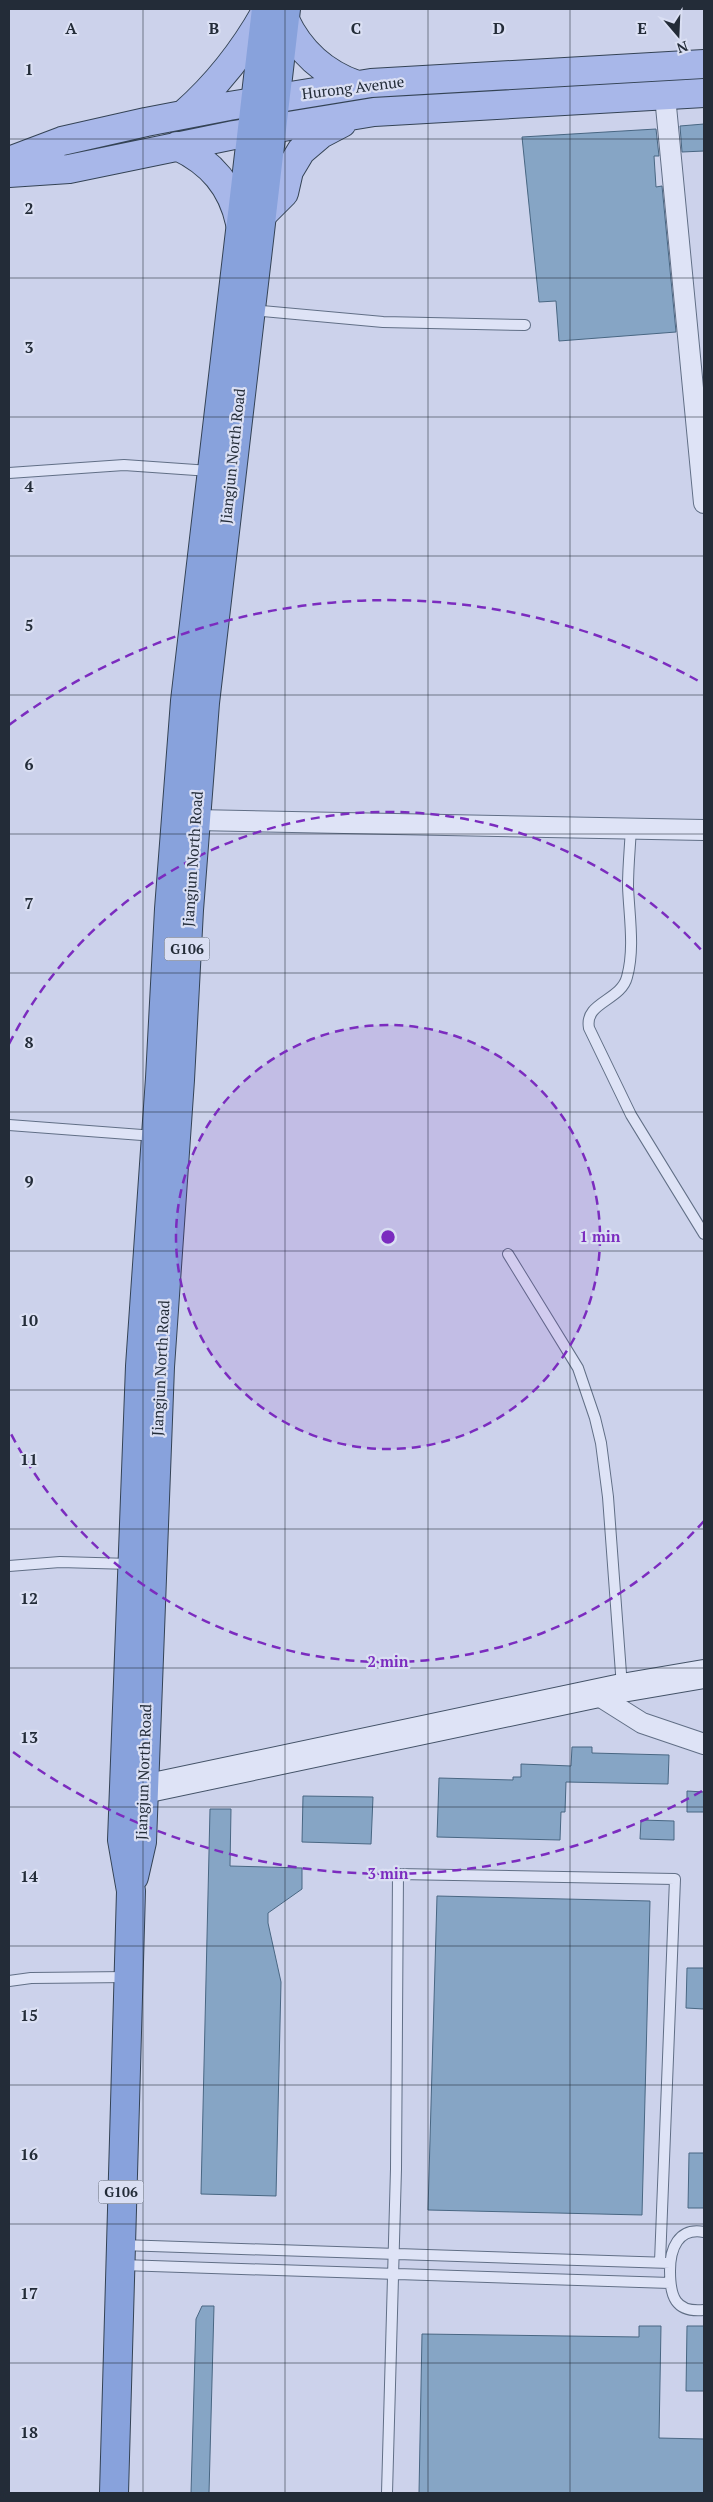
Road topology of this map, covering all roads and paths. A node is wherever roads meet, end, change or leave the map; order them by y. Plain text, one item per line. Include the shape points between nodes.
1 (275, 13) edge
2 (704, 64) edge
3 (357, 86) junction
4 (704, 93) edge
5 (665, 96) junction
6 (265, 100) junction
7 (184, 115) junction
8 (358, 115) junction
9 (261, 130) junction
10 (177, 146) junction
11 (9, 161) edge
12 (9, 173) edge
13 (250, 220) junction
14 (250, 310) junction
15 (525, 325) dead end
16 (211, 471) junction
17 (9, 473) edge
18 (704, 503) edge
19 (196, 820) junction
20 (631, 828) junction
21 (704, 830) edge
22 (9, 1125) edge
23 (156, 1136) junction
24 (704, 1234) edge
25 (508, 1254) dead end
26 (132, 1564) junction
27 (9, 1566) edge
28 (704, 1674) edge
29 (622, 1688) junction
30 (596, 1694) junction
31 (704, 1744) edge
32 (144, 1789) junction
33 (131, 1891) junction
34 (128, 1977) junction
35 (9, 1981) edge
36 (704, 2232) edge
37 (119, 2255) junction
38 (394, 2255) junction
39 (665, 2263) junction
40 (393, 2275) junction
41 (670, 2283) junction
42 (704, 2310) edge
43 (114, 2493) edge
44 (388, 2493) edge

1 - 3 main road via 310,58
1 - 6 highway, Jiangjun North Road / G106
1 - 7 main road via 252,37 220,80
2 - 3 main road, Hurong Avenue
3 - 6 main road, Hurong Avenue
4 - 5 main road, Hurong Avenue
5 - 8 main road, Hurong Avenue
5 - 18 street
6 - 7 main road, Hurong Avenue
6 - 9 highway, Jiangjun North Road / G106
7 - 11 main road, Hurong Avenue via 62,141
8 - 9 main road, Hurong Avenue
8 - 13 main road via 321,134 301,151 289,171 284,193
9 - 10 main road, Hurong Avenue
9 - 13 highway, Jiangjun North Road / G106
10 - 12 main road, Hurong Avenue via 69,169
10 - 13 main road via 203,160 224,182 237,209
13 - 14 highway, Jiangjun North Road / G106
13 - 16 highway, Jiangjun North Road / G106
14 - 15 lane via 383,322
14 - 19 highway, Jiangjun North Road / G106 via 205,703
16 - 17 lane via 124,464
16 - 23 highway, Jiangjun North Road / G106 via 185,701
19 - 20 street
19 - 32 highway, Jiangjun North Road / G106 via 160,1367
20 - 21 street
20 - 24 lane via 628,886 630,963 627,979 618,993 590,1012 587,1020 631,1115
22 - 23 lane
23 - 26 highway, Jiangjun North Road / G106 via 140,1366
25 - 29 lane via 578,1368 597,1426 608,1497
26 - 27 lane via 60,1562
26 - 33 highway, Jiangjun North Road / G106 via 122,1840
28 - 29 main road
29 - 30 main road
30 - 31 street via 642,1723
30 - 32 main road
32 - 33 highway, Jiangjun North Road / G106 via 142,1842
33 - 34 highway, G106
34 - 35 lane
34 - 37 highway, G106
36 - 39 lane via 694,2231 680,2237
37 - 38 lane
37 - 40 lane
37 - 43 highway, G106
38 - 39 lane
38 - 39 lane via 398,1874 675,1878
38 - 40 lane
39 - 41 lane
40 - 41 lane
40 - 44 lane
41 - 42 lane via 670,2291 678,2303 690,2310

